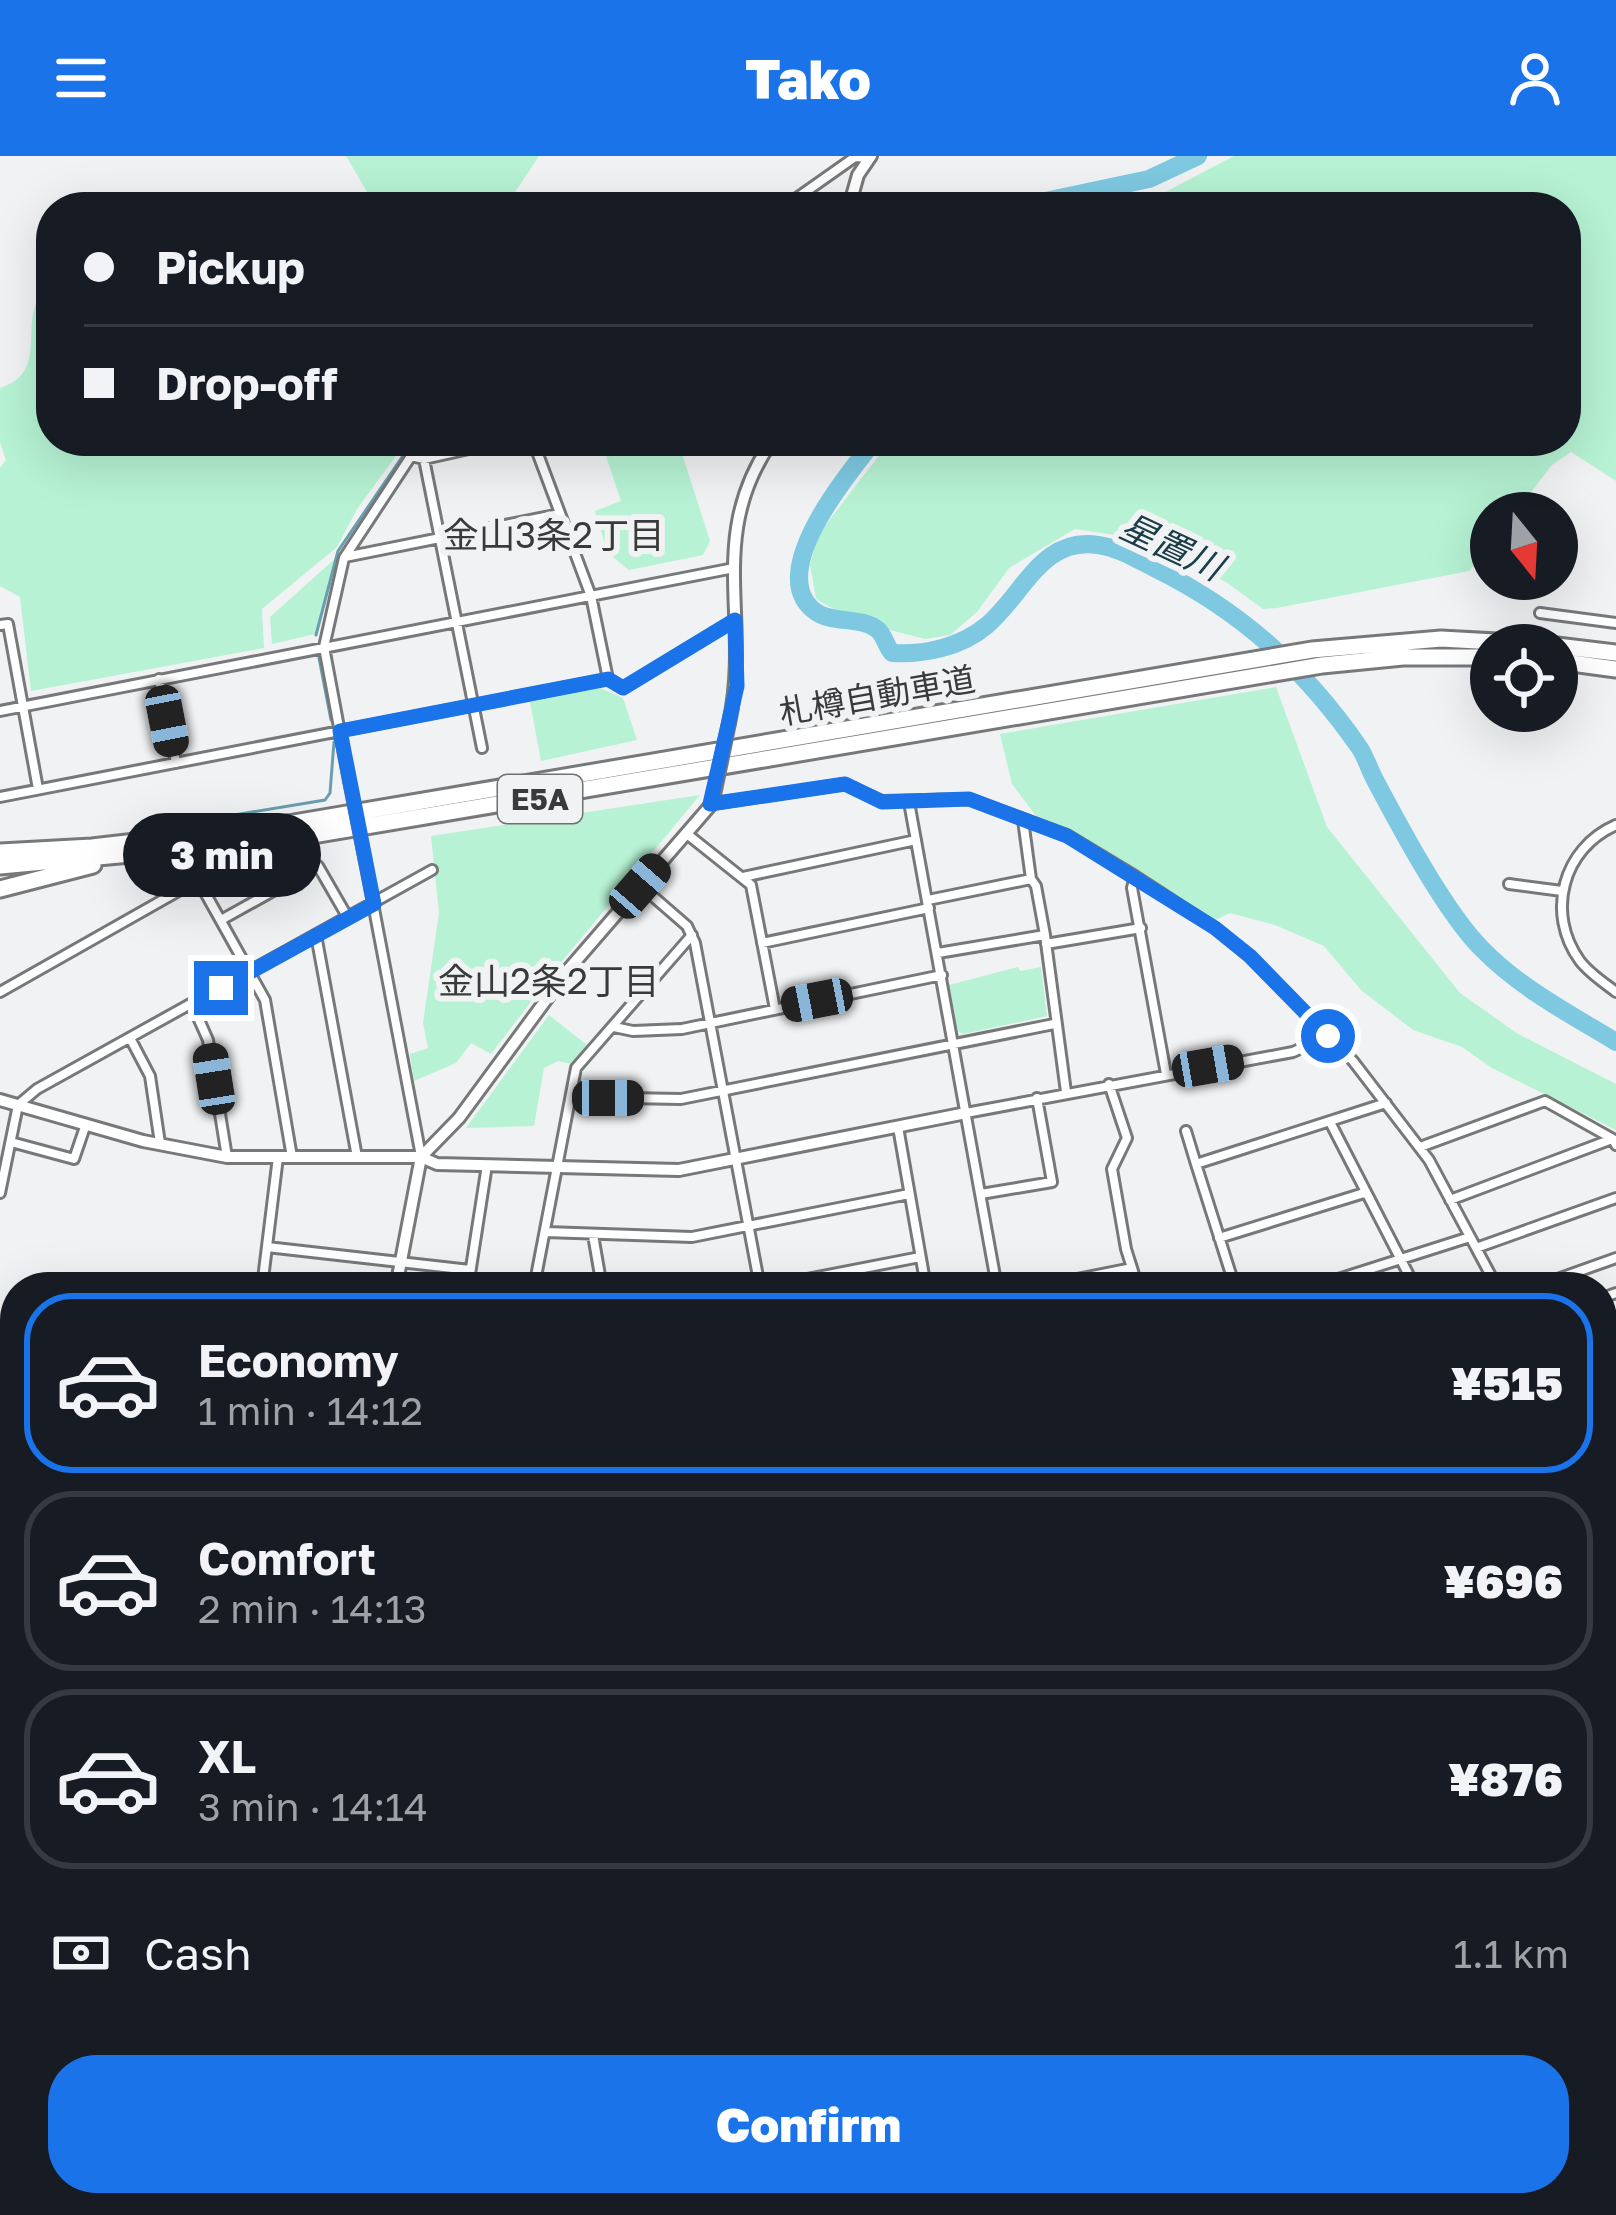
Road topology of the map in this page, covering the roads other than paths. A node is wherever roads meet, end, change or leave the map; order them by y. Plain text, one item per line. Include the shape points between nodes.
1 (870, 157) edge
2 (805, 192) edge
3 (853, 192) edge
4 (411, 456) joint
5 (438, 456) edge
6 (539, 456) edge
7 (764, 456) edge
8 (424, 459) junction
9 (560, 514) junction
10 (442, 538) junction
11 (344, 558) junction
12 (734, 568) junction
13 (591, 596) junction
14 (1540, 613) dead end
15 (735, 620) junction
16 (457, 621) junction
17 (1616, 622) edge
18 (0, 626) edge
19 (1470, 640) edge
20 (324, 647) junction
21 (1578, 648) edge
22 (1616, 653) edge
23 (1470, 656) edge
24 (1578, 664) edge
25 (1616, 669) edge
26 (160, 679) junction
27 (608, 679) junction
28 (474, 705) junction
29 (22, 706) junction
30 (0, 711) edge
31 (340, 731) junction
32 (482, 748) dead end
33 (176, 763) junction
34 (38, 789) junction
35 (0, 796) edge
36 (712, 799) junction
37 (910, 802) junction
38 (1023, 820) junction
39 (1616, 825) edge
40 (686, 833) junction
41 (916, 840) junction
42 (0, 852) edge
43 (130, 854) junction
44 (0, 866) edge
45 (432, 870) dead end
46 (1135, 876) junction
47 (742, 878) junction
48 (1031, 880) junction
49 (1509, 884) dead end
50 (640, 886) junction
51 (0, 890) edge
52 (1562, 891) junction
53 (374, 904) junction
54 (929, 904) junction
55 (348, 918) junction
56 (221, 920) junction
57 (1141, 928) junction
58 (316, 935) junction
59 (692, 935) junction
60 (1046, 939) junction
61 (762, 943) junction
62 (938, 953) junction
63 (251, 971) junction
64 (942, 975) junction
65 (0, 992) edge
66 (1616, 992) edge
67 (192, 1004) junction
68 (775, 1009) junction
69 (710, 1023) junction
70 (1054, 1024) junction
71 (612, 1027) junction
72 (1328, 1036) junction
73 (130, 1038) junction
74 (953, 1043) junction
75 (1166, 1074) junction
76 (1109, 1084) junction
77 (723, 1090) junction
78 (1066, 1093) junction
79 (571, 1097) junction
80 (1037, 1098) junction
81 (0, 1100) edge
82 (1386, 1103) junction
83 (18, 1105) junction
84 (966, 1113) junction
85 (1330, 1122) junction
86 (86, 1123) junction
87 (898, 1127) junction
88 (1186, 1131) dead end
89 (10, 1142) junction
90 (1615, 1142) edge
91 (160, 1145) junction
92 (1420, 1147) junction
93 (227, 1156) junction
94 (278, 1157) junction
95 (292, 1157) junction
96 (357, 1157) junction
97 (421, 1157) junction
98 (736, 1160) junction
99 (1196, 1164) junction
100 (487, 1165) junction
101 (557, 1167) junction
102 (0, 1192) edge
103 (981, 1193) junction
104 (1364, 1193) junction
105 (909, 1194) junction
106 (1616, 1198) edge
107 (1450, 1200) junction
108 (749, 1226) junction
109 (546, 1232) junction
110 (593, 1235) junction
111 (1470, 1237) junction
112 (1219, 1238) junction
113 (267, 1247) junction
114 (1476, 1249) junction
115 (920, 1257) junction
116 (1616, 1258) edge
117 (1400, 1260) junction
118 (401, 1261) junction
119 (1132, 1268) junction
120 (470, 1270) joint
121 (264, 1272) edge
122 (399, 1272) edge
123 (537, 1272) edge
124 (599, 1272) edge
125 (760, 1272) edge
126 (842, 1272) edge
127 (923, 1272) edge
128 (995, 1272) edge
129 (1112, 1272) edge
130 (1133, 1272) edge
131 (1229, 1272) edge
132 (1361, 1272) edge
133 (1407, 1272) edge
134 (1489, 1272) edge
135 (1577, 1272) edge

1 - 2 street via 855,157
1 - 3 street
4 - 8 street
4 - 11 street
5 - 8 street
6 - 9 street
7 - 12 street via 741,498
8 - 10 street
9 - 10 street
9 - 13 street
10 - 11 street
10 - 16 street
11 - 20 street
12 - 13 street
12 - 15 street
13 - 16 street
13 - 27 street
14 - 17 street
15 - 27 street via 623,688
15 - 36 street, bridge via 737,686
16 - 20 street
16 - 28 street
18 - 29 street via 8,624
19 - 42 highway, 札樽自動車道 / E5A via 1312,650 282,825
20 - 26 street
20 - 31 street
21 - 22 highway, 札樽自動車道 / E5A
23 - 43 highway, 札樽自動車道 / E5A via 1322,665 453,814
24 - 25 highway
26 - 29 street
26 - 33 street
27 - 28 street
28 - 31 street
28 - 32 street
29 - 30 street
29 - 34 street
31 - 33 street
31 - 53 street, bridge
33 - 34 street
34 - 35 street
36 - 37 street via 845,784 882,802
36 - 40 street
37 - 38 street via 969,799
37 - 41 street
38 - 46 street
38 - 48 street
39 - 52 street via 1579,853
40 - 47 street
40 - 50 street
41 - 47 street
41 - 54 street
43 - 44 highway, 札樽自動車道 / E5A
43 - 51 highway
45 - 53 street
46 - 57 street
46 - 72 street via 1250,956
47 - 61 street via 751,885
48 - 54 street
48 - 60 street
49 - 52 street
50 - 59 street
50 - 97 street
52 - 66 street via 1577,957
53 - 55 street
53 - 97 street
54 - 61 street
54 - 62 street
55 - 56 street via 318,866
55 - 58 street
56 - 63 street
56 - 65 street via 198,880
57 - 60 street
57 - 75 street
58 - 63 street
58 - 96 street
59 - 69 street
59 - 71 street
60 - 62 street
60 - 70 street
61 - 68 street
62 - 64 street
63 - 67 street
63 - 95 street via 265,1000
64 - 68 street
64 - 74 street
67 - 73 street
67 - 93 street via 208,1040
68 - 69 street
69 - 71 street
69 - 77 street
70 - 74 street
70 - 78 street
71 - 79 street via 576,1068
72 - 75 street via 1293,1052
72 - 82 street
73 - 83 street
73 - 91 street via 150,1076
74 - 77 street
74 - 84 street
75 - 76 street
76 - 78 street
76 - 119 street via 1127,1138 1112,1169
77 - 79 street via 681,1099
77 - 98 street
78 - 80 street
79 - 101 street
80 - 84 street
80 - 103 street via 1052,1182
81 - 83 street
82 - 85 street
82 - 92 street
83 - 86 street
83 - 89 street
84 - 87 street
84 - 103 street
85 - 99 street
85 - 104 street
86 - 89 street via 74,1159
86 - 91 street
87 - 98 street
87 - 105 street
88 - 99 street
89 - 102 street
90 - 92 street via 1545,1101
90 - 107 street
91 - 93 street
92 - 107 street
93 - 94 street
94 - 95 street
94 - 113 street
95 - 96 street
96 - 97 street
97 - 100 street
97 - 118 street
98 - 101 street via 679,1170
98 - 108 street
99 - 112 street
100 - 101 street
100 - 120 street
101 - 109 street
103 - 128 street
104 - 112 street
104 - 117 street
105 - 108 street
105 - 115 street
106 - 114 street
107 - 111 street
108 - 110 street via 692,1237
108 - 125 street
109 - 110 street
109 - 123 street
110 - 124 street
111 - 114 street
111 - 117 street
112 - 131 street
113 - 118 street
113 - 121 street
114 - 134 street
115 - 126 street
115 - 127 street
116 - 135 street
117 - 132 street
117 - 133 street
118 - 120 street
118 - 122 street
119 - 129 street
119 - 130 street

